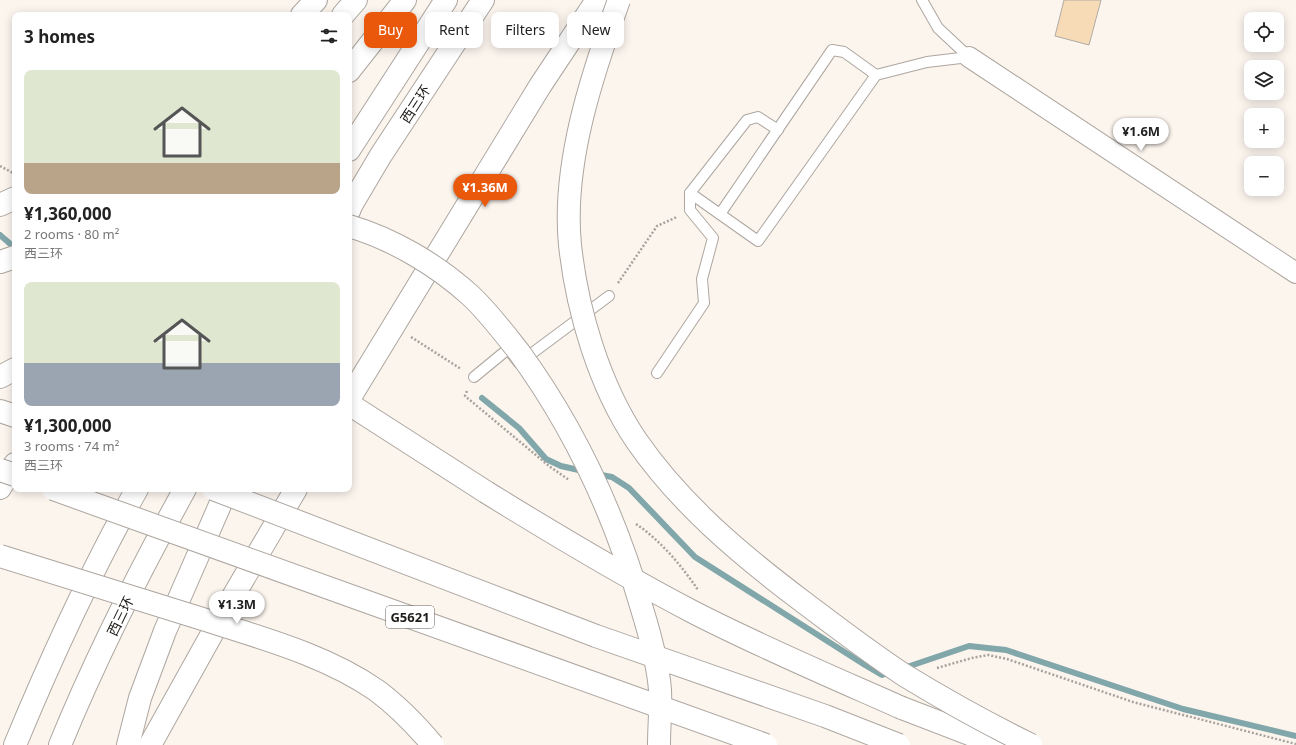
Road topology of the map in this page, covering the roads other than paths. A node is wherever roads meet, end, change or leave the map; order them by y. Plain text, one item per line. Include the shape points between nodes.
1 (316, 0) edge
2 (405, 0) edge
3 (446, 0) edge
4 (484, 0) edge
5 (596, 0) edge
6 (619, 0) edge
7 (922, 0) edge
8 (305, 12) edge
9 (969, 57) junction
10 (352, 67) edge
11 (876, 75) junction
12 (778, 130) junction
13 (352, 145) edge
14 (690, 193) junction
15 (12, 199) edge
16 (0, 204) edge
17 (352, 205) edge
18 (720, 214) junction
19 (352, 227) edge
20 (1296, 273) edge
21 (609, 296) road end
22 (12, 371) edge
23 (657, 373) dead end
24 (0, 377) edge
25 (474, 377) road end
26 (352, 395) edge
27 (352, 406) edge
28 (0, 411) edge
29 (12, 415) edge
30 (12, 469) edge
31 (0, 470) edge
32 (12, 474) edge
33 (0, 488) edge
34 (61, 492) edge
35 (135, 492) edge
36 (183, 492) edge
37 (221, 492) edge
38 (226, 492) edge
39 (294, 492) edge
40 (0, 556) edge
41 (15, 745) edge
42 (60, 745) edge
43 (128, 745) edge
44 (150, 745) edge
45 (433, 745) edge
46 (658, 745) edge
47 (766, 745) edge
48 (899, 745) edge
49 (998, 745) edge
50 (1031, 745) edge

1 - 8 main road
2 - 10 main road
3 - 13 main road
4 - 17 main road, 西三环 via 381,155
5 - 26 main road via 540,86
6 - 50 main road, bridge via 596,65 579,129 570,190 570,244 578,295 593,352 612,399 636,440 666,477 711,526 758,568 903,674 998,729
7 - 9 lane via 938,28
9 - 11 lane via 927,62
9 - 20 street
11 - 12 lane via 844,52 832,50
11 - 18 lane via 758,241
12 - 14 lane via 758,117 747,120
12 - 18 lane
14 - 18 lane
14 - 23 lane via 690,210 713,238 702,279 704,303
15 - 16 main road
19 - 46 main road, bridge via 404,249 472,297 504,333 557,410 604,501 633,575 654,647 660,690
21 - 25 lane via 519,363 508,349
22 - 24 main road
27 - 49 main road, bridge via 585,553 693,612 895,705
28 - 29 main road
30 - 33 main road
31 - 32 main road, bridge
34 - 47 main road, G5621, bridge
35 - 41 main road via 36,693
36 - 42 main road, 西三环 via 151,550 74,710
37 - 48 main road, bridge via 596,636 825,716
38 - 43 main road via 164,631 140,698
39 - 44 main road
40 - 45 main road, bridge via 265,639 324,662 376,690 397,706

